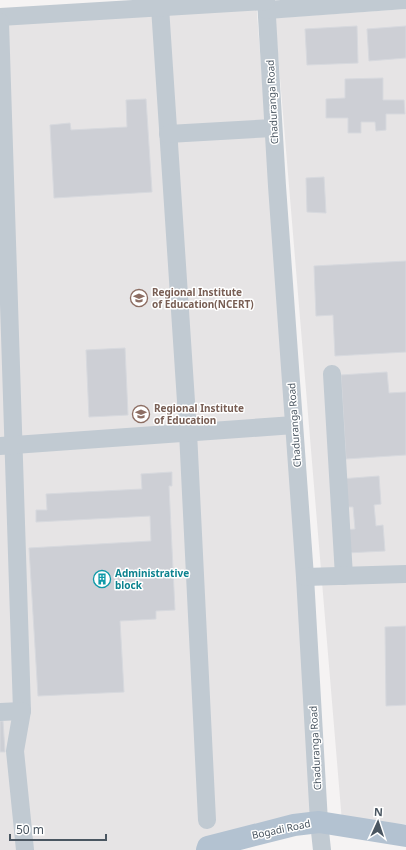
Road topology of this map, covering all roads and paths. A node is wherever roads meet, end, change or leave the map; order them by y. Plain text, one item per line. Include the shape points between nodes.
1 (406, 0) edge
2 (266, 4) edge
3 (160, 7) junction
4 (0, 17) edge
5 (0, 22) edge
6 (273, 128) junction
7 (168, 134) junction
8 (332, 374) dead end
9 (294, 425) junction
10 (188, 432) junction
11 (6, 446) edge
12 (406, 574) edge
13 (344, 576) junction
14 (305, 577) junction
15 (0, 712) edge
16 (22, 712) junction
17 (207, 820) dead end
18 (318, 836) edge
19 (406, 836) edge
20 (25, 850) edge
21 (207, 850) edge
22 (254, 850) edge
23 (406, 850) edge

1 - 2 street
2 - 3 street
2 - 6 street, Chaduranga Road
3 - 4 street
3 - 7 street
5 - 11 street
6 - 7 street
6 - 9 street, Chaduranga Road
7 - 10 street
8 - 13 street
9 - 10 street
9 - 14 street, Chaduranga Road
10 - 11 street
10 - 17 street
11 - 16 street
12 - 13 street
13 - 14 street
14 - 18 street, Chaduranga Road
15 - 16 street
16 - 20 street via 15,750
18 - 19 main road, Bogadi Road
18 - 21 main road, Bogadi Road via 294,825 208,847
18 - 22 main road via 299,837
18 - 23 main road, Bogadi Road

